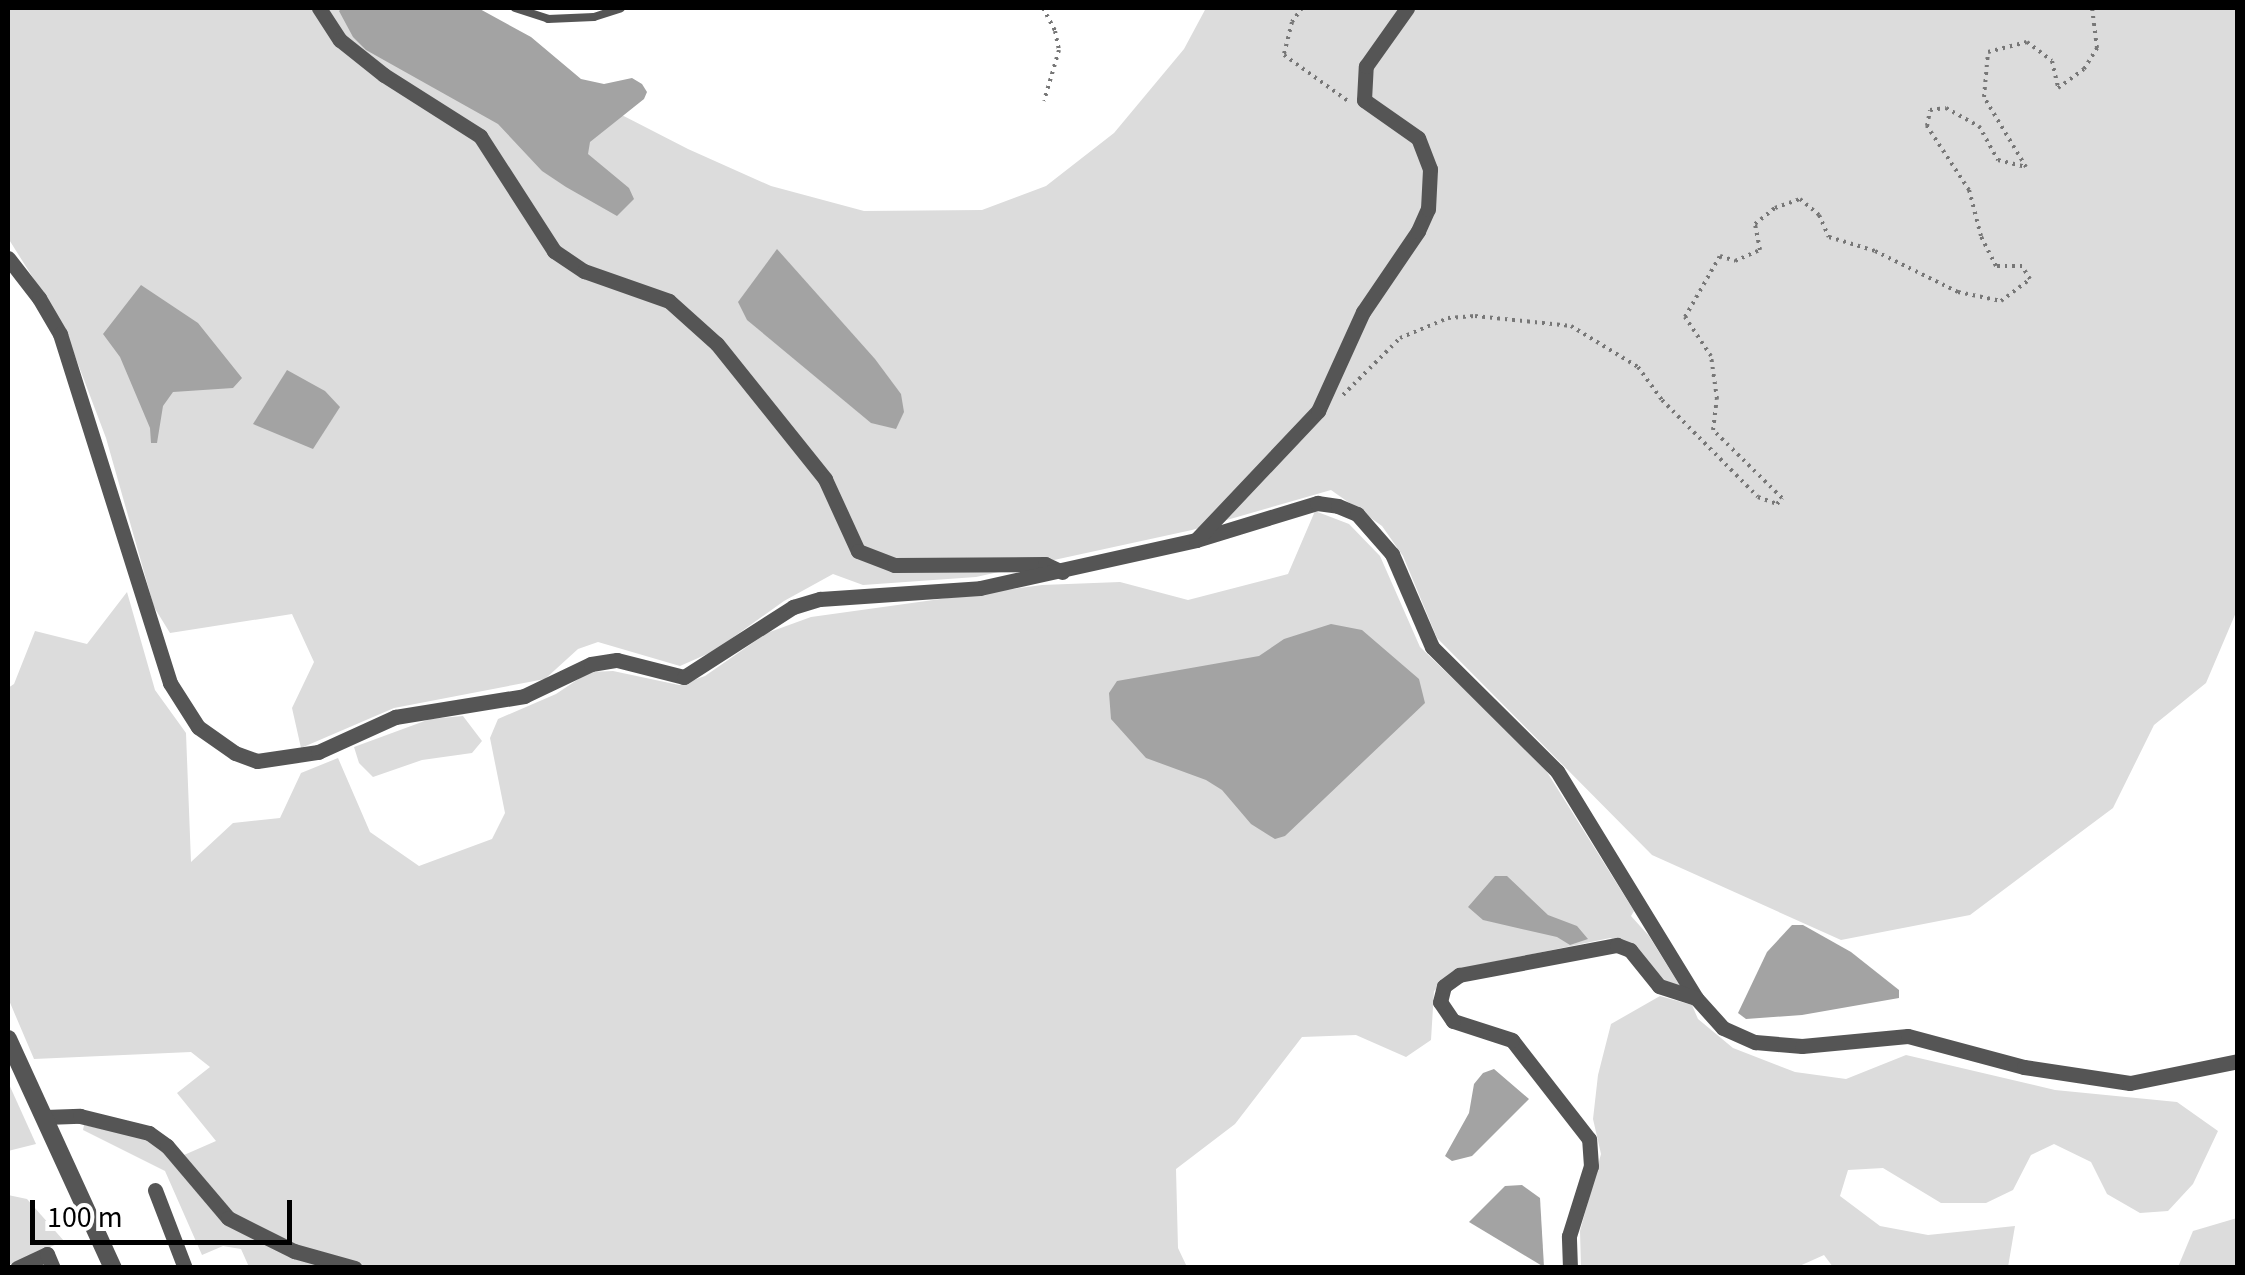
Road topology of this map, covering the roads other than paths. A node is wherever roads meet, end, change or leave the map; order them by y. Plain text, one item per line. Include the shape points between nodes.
1 (319, 8) edge
2 (516, 8) edge
3 (621, 8) edge
4 (1406, 8) edge
5 (8, 258) edge
6 (1196, 540) junction
7 (1062, 572) junction
8 (1696, 998) junction
9 (8, 1040) edge
10 (2238, 1062) edge
11 (45, 1117) junction
12 (155, 1190) dead end
13 (16, 1268) edge
14 (52, 1268) edge
15 (113, 1268) edge
16 (185, 1268) edge
17 (354, 1268) edge
18 (1570, 1268) edge

1 - 7 street via 354,52 480,136 554,251 584,271 669,301 717,344 825,480 858,551 894,565 1045,564
2 - 3 lane via 548,18
4 - 6 street via 1366,66 1364,93 1369,106 1418,138 1426,154 1432,189 1418,231 1362,312 1318,411
5 - 7 street via 60,334 170,683 198,727 257,761 318,752 394,718 524,696 591,664 617,660 684,676 792,607 820,599 980,588
6 - 7 street
6 - 8 street via 1317,503 1357,514 1392,554 1432,648 1557,772
8 - 10 street via 1723,1028 1756,1042 1802,1046 1908,1036 2024,1067 2130,1083
8 - 18 street via 1659,986 1618,945 1459,974 1444,986 1440,1002 1452,1021 1512,1040 1590,1138 1591,1166 1569,1236
9 - 11 street
11 - 15 street
11 - 17 street via 80,1116 149,1133 228,1218 294,1251
12 - 16 street
13 - 14 street via 47,1254

